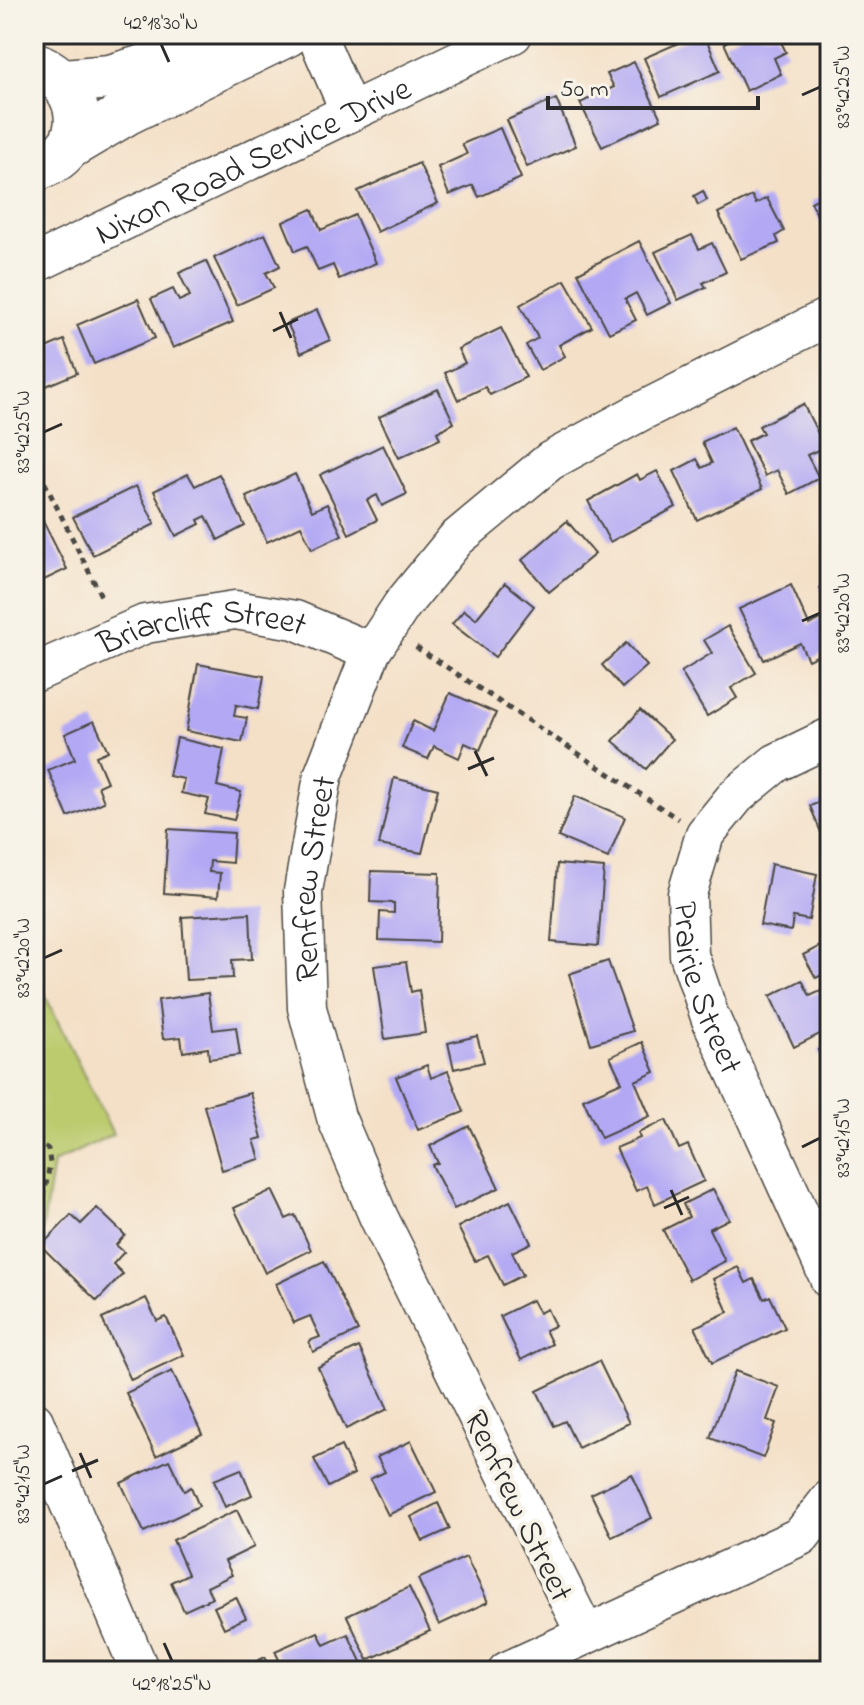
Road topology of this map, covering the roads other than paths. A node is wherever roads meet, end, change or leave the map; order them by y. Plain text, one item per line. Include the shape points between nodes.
1 (218, 34) edge
2 (288, 34) edge
3 (316, 34) edge
4 (513, 34) edge
5 (44, 69) edge
6 (350, 112) junction
7 (50, 158) edge
8 (34, 264) edge
9 (830, 316) edge
10 (371, 652) junction
11 (34, 673) edge
12 (830, 737) edge
13 (830, 1280) edge
14 (34, 1421) edge
15 (830, 1499) edge
16 (585, 1633) junction
17 (140, 1671) edge
18 (507, 1671) edge

1 - 5 main road via 110,77
2 - 7 main road via 126,113
3 - 6 street
4 - 6 street, Nixon Road Service Drive
5 - 7 main road via 73,96 77,114 75,132
6 - 8 street, Nixon Road Service Drive
9 - 10 street, Renfrew Street via 550,461 456,539
10 - 11 street, Briarcliff Street via 295,620 235,610 145,624
10 - 16 street, Renfrew Street via 323,776 303,891 307,1008 336,1117 379,1218
12 - 13 street, Prairie Street via 776,763 736,796 705,834 687,894 689,955 710,1017
14 - 17 street
15 - 16 street via 801,1536
16 - 18 street

